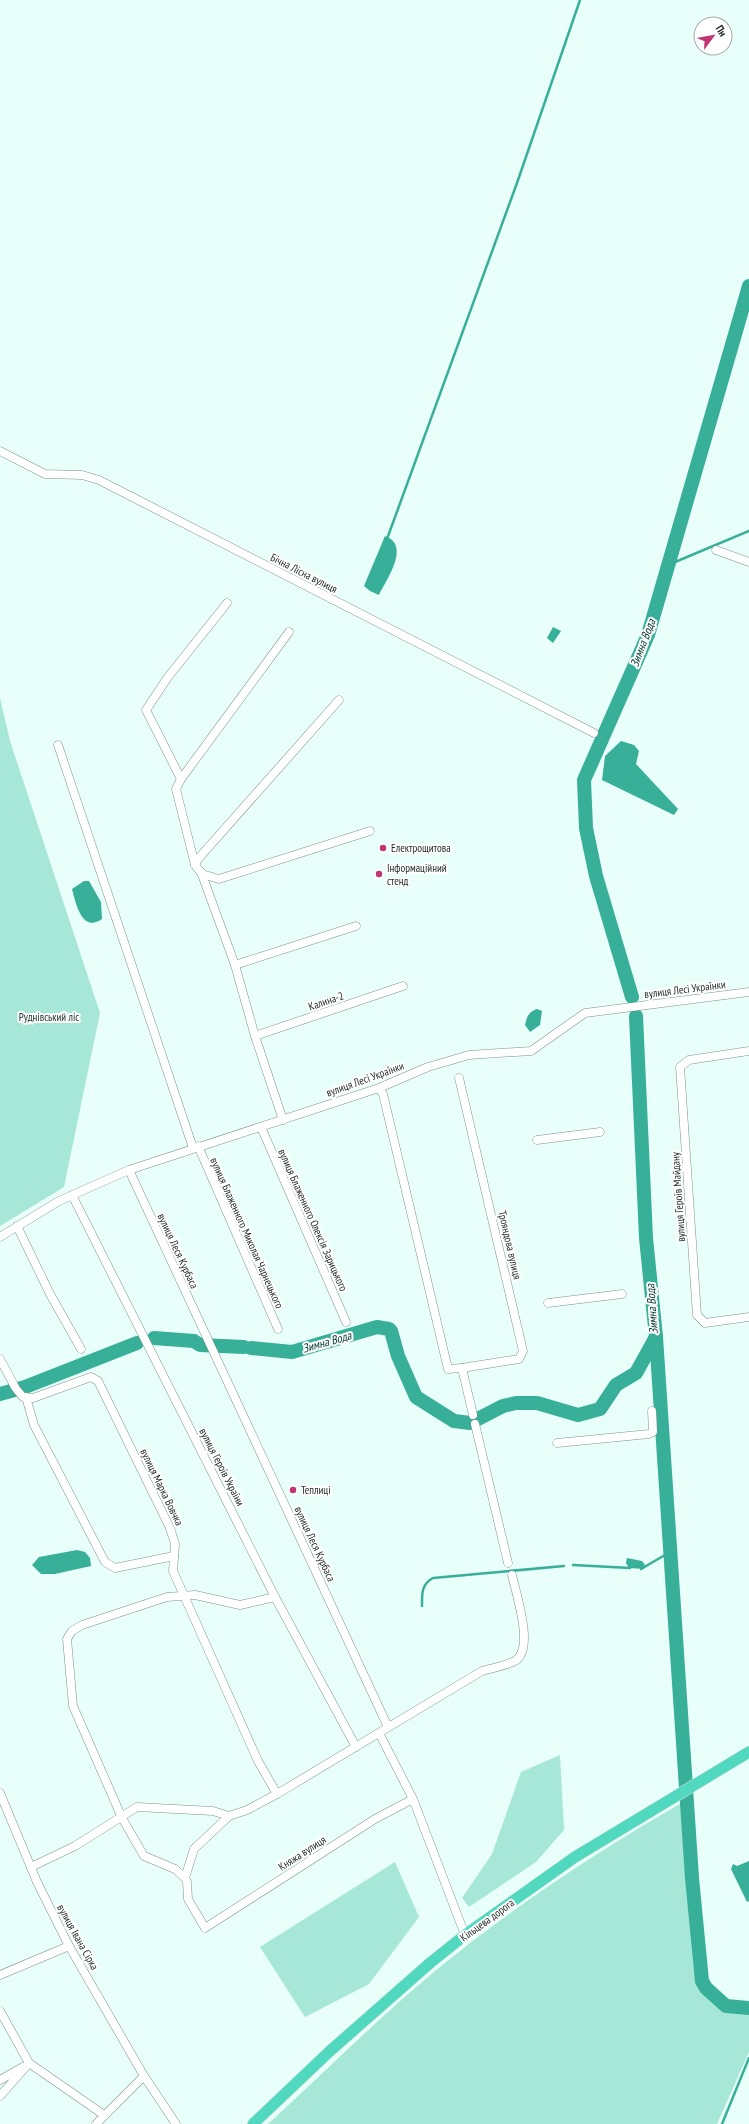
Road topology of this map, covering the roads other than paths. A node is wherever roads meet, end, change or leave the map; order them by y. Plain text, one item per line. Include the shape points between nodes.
1 (0, 451) edge
2 (716, 550) dead end
3 (749, 562) edge
4 (227, 603) dead end
5 (289, 632) dead end
6 (339, 700) dead end
7 (594, 733) dead end
8 (58, 745) dead end
9 (182, 779) junction
10 (370, 831) dead end
11 (196, 862) junction
12 (202, 874) junction
13 (356, 926) dead end
14 (235, 965) junction
15 (404, 986) dead end
16 (749, 992) edge
17 (255, 1036) junction
18 (749, 1051) edge
19 (459, 1078) dead end
20 (379, 1088) junction
21 (283, 1120) junction
22 (261, 1127) junction
23 (600, 1132) dead end
24 (537, 1140) dead end
25 (195, 1147) junction
26 (129, 1170) junction
27 (72, 1195) junction
28 (17, 1226) junction
29 (0, 1237) edge
30 (622, 1294) dead end
31 (548, 1303) dead end
32 (749, 1317) edge
33 (346, 1322) dead end
34 (278, 1329) dead end
35 (81, 1349) dead end
36 (0, 1358) edge
37 (462, 1368) junction
38 (26, 1397) junction
39 (652, 1411) dead end
40 (473, 1415) dead end
41 (475, 1424) dead end
42 (557, 1443) dead end
43 (174, 1556) junction
44 (508, 1563) dead end
45 (512, 1575) dead end
46 (183, 1595) junction
47 (275, 1597) junction
48 (388, 1727) junction
49 (379, 1733) junction
50 (356, 1747) junction
51 (749, 1752) edge
52 (0, 1793) edge
53 (277, 1794) junction
54 (413, 1799) junction
55 (2, 1804) edge
56 (228, 1816) junction
57 (122, 1818) junction
58 (31, 1867) junction
59 (185, 1878) junction
60 (465, 1935) junction
61 (69, 1946) junction
62 (0, 1974) edge
63 (0, 2011) edge
64 (29, 2063) junction
65 (144, 2076) junction
66 (0, 2080) edge
67 (0, 2096) edge
68 (104, 2115) junction
69 (96, 2124) edge
70 (176, 2124) edge
71 (253, 2124) edge

1 - 7 street, Бічна Лісна вулиця via 45,474 82,475 99,480
2 - 3 street
4 - 9 street via 168,677 146,710
5 - 9 street
6 - 11 street
8 - 25 street, вулиця Блаженного Миколая Чарнецького
9 - 11 street via 176,788
10 - 12 street via 219,879
11 - 12 street
12 - 14 street
13 - 14 street
14 - 17 street
15 - 17 street, Калина-2
16 - 20 street, вулиця Лесі Українки via 585,1013 530,1051 468,1055 428,1067
17 - 21 street
18 - 32 street, вулиця Героїв Майдану via 689,1060 680,1067 697,1315 705,1323
19 - 37 street, Трояндова вулиця via 523,1351 519,1359
20 - 21 street, вулиця Лесі Українки
20 - 37 street, Трояндова вулиця via 383,1094 448,1369
21 - 22 street, вулиця Лесі Українки
22 - 25 street, вулиця Лесі Українки
22 - 33 street, вулиця Блаженного Олексія Зарицького
23 - 24 street
25 - 26 street, вулиця Лесі Українки
25 - 34 street, вулиця Блаженного Миколая Чарнецького
26 - 27 street, вулиця Лесі Українки
26 - 48 street, вулиця Леся Курбаса
27 - 28 street, вулиця Лесі Українки
27 - 47 street, вулиця Героїв України
28 - 29 street, вулиця Лесі Українки
28 - 35 street via 50,1294
30 - 31 street
36 - 38 street via 16,1388 23,1397
37 - 40 street
38 - 43 street via 34,1425 105,1562 115,1568
38 - 43 street, вулиця Марка Вовчка via 33,1398 91,1377 98,1381 170,1528 175,1544
39 - 42 street via 653,1432 649,1434
41 - 44 street
43 - 46 street, вулиця Марка Вовчка via 173,1571
45 - 48 street via 526,1638 522,1652 516,1660 482,1671
46 - 47 street via 195,1595 240,1605
46 - 53 street, вулиця Марка Вовчка via 258,1760
46 - 57 street via 152,1601 82,1625 72,1631 67,1639 73,1706
47 - 50 street, вулиця Героїв України
48 - 49 street
49 - 50 street
49 - 54 street
50 - 53 street
51 - 60 highway, Кільцева дорога via 575,1857
52 - 55 street, вулиця Івана Сірка
53 - 56 street
54 - 59 street, Княжа вулиця via 375,1819 205,1928 188,1899
54 - 60 street
55 - 58 street, вулиця Івана Сірка
56 - 57 street via 213,1811 137,1807
56 - 59 street via 194,1849
57 - 58 street via 75,1846
57 - 59 street via 144,1856 175,1868
58 - 61 street, вулиця Івана Сірка
60 - 71 highway, Кільцева дорога via 335,2046
61 - 62 street
61 - 65 street, вулиця Івана Сірка
63 - 64 street
64 - 66 street
64 - 67 street
64 - 68 street
65 - 68 street
65 - 70 street, вулиця Івана Сірка
68 - 69 street

